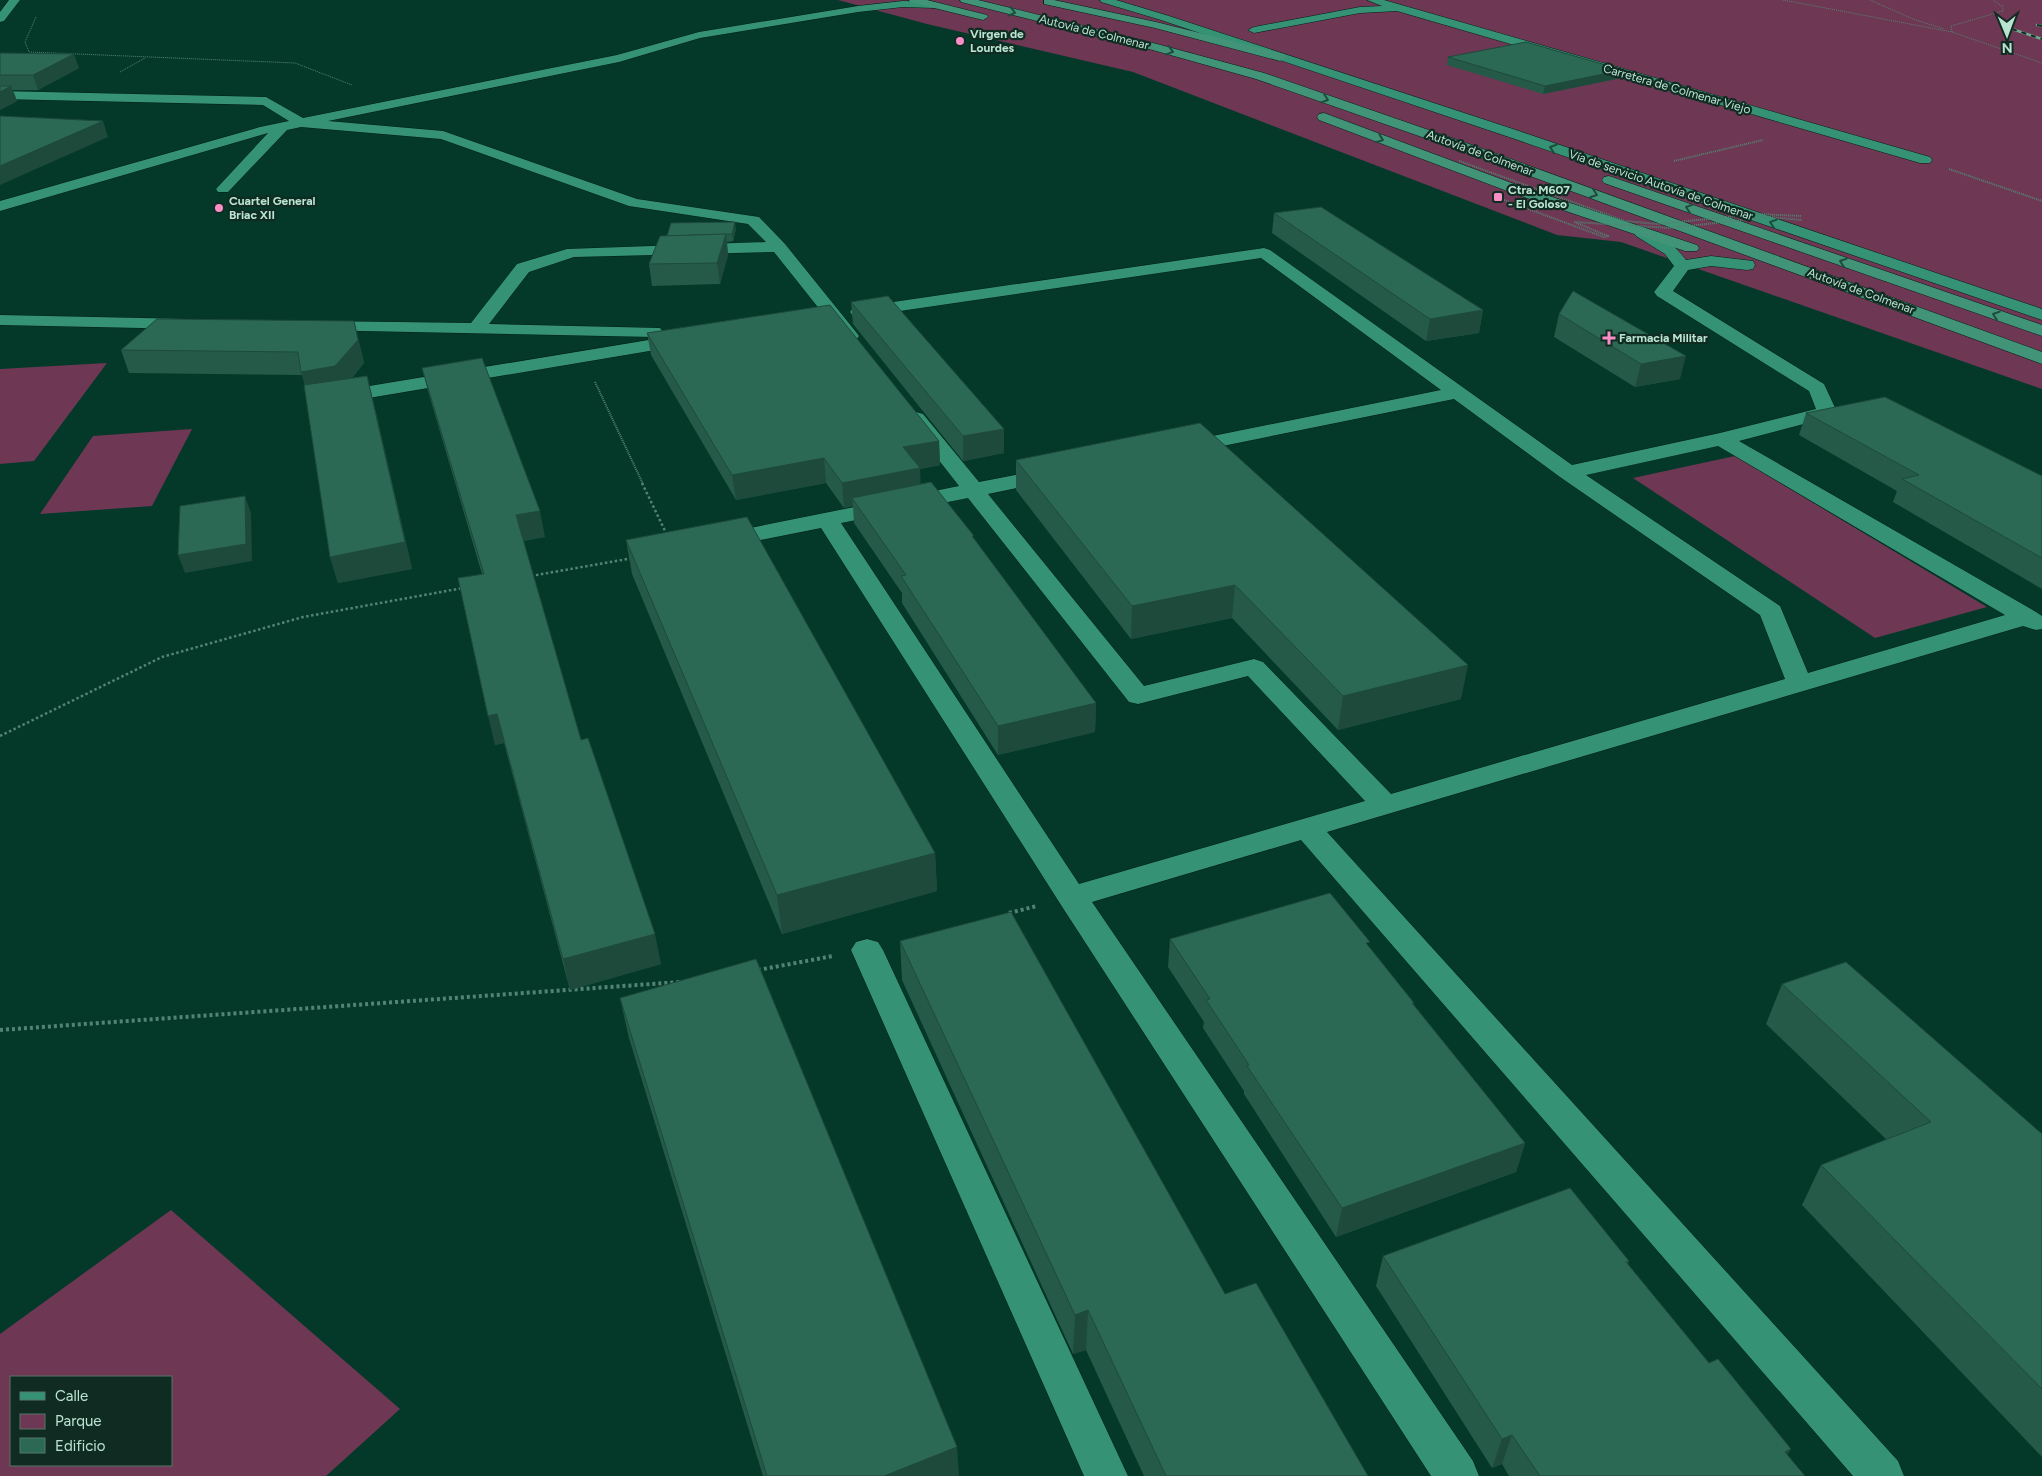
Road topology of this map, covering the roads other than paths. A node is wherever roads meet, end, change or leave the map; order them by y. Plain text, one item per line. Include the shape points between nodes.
1 (15, 0) edge
2 (887, 0) edge
3 (914, 0) edge
4 (965, 0) edge
5 (1017, 0) edge
6 (1038, 0) edge
7 (1105, 0) edge
8 (1372, 0) edge
9 (934, 6) junction
10 (1402, 8) junction
11 (858, 9) junction
12 (0, 19) edge
13 (1161, 21) junction
14 (1254, 30) dead end
15 (1051, 35) dead end
16 (0, 95) edge
17 (1315, 114) dead end
18 (302, 123) junction
19 (283, 126) junction
20 (1925, 160) road end
21 (223, 189) dead end
22 (0, 206) edge
23 (1642, 233) junction
24 (779, 247) junction
25 (1747, 265) junction
26 (1682, 266) junction
27 (2042, 315) edge
28 (825, 317) junction
29 (0, 320) edge
30 (208, 324) edge
31 (298, 326) edge
32 (476, 329) junction
33 (2042, 331) edge
34 (1991, 339) junction
35 (864, 353) edge
36 (2042, 358) edge
37 (1458, 392) junction
38 (313, 402) edge
39 (906, 406) edge
40 (1720, 440) junction
41 (1167, 451) edge
42 (1070, 470) edge
43 (1568, 472) junction
44 (973, 490) junction
45 (826, 520) junction
46 (674, 551) edge
47 (2035, 622) edge
48 (1800, 684) junction
49 (1385, 805) junction
50 (1307, 828) junction
51 (1072, 897) junction
52 (867, 950) road end
53 (1106, 1476) edge
54 (1457, 1476) edge
55 (1882, 1476) edge

1 - 12 street
2 - 11 street
3 - 9 highway
4 -> 34 highway, Autovía de Colmenar via 1260,76
33 -> 5 highway, Autovía de Colmenar via 1302,75 1180,39
6 - 13 highway
7 - 13 street
8 - 10 street, Carretera de Colmenar Viejo
9 - 11 street via 903,4
9 - 15 highway
10 - 14 street via 1360,10
10 - 20 street, Carretera de Colmenar Viejo
11 - 18 street via 699,35 628,56
27 -> 13 street, Vía de servicio Autovía de Colmenar via 1514,134
16 - 18 street via 266,101
17 -> 23 highway
18 - 19 street
18 - 24 street via 443,135 634,203 753,220
19 - 21 street
19 - 22 street
23 - 25 highway
23 - 26 street via 1671,251
24 - 28 street
24 - 32 street via 573,252 522,268
25 - 26 street via 1711,261
25 - 34 highway
26 - 40 street via 1663,292 1817,388 1828,412
28 - 35 street
28 - 37 street via 1264,253
29 - 30 street
31 - 32 street
32 - 38 street via 704,335
34 - 36 highway, Autovía de Colmenar
37 - 41 street
37 - 43 street
39 - 44 street
40 - 43 street
40 - 47 street
42 - 44 street
43 - 48 street via 1770,611
44 - 45 street
44 - 49 street via 1138,696 1254,667
45 - 46 street
45 - 51 street
47 - 48 street
48 - 49 street
49 - 50 street
50 - 51 street
50 - 55 street
51 - 54 street
52 - 53 street

